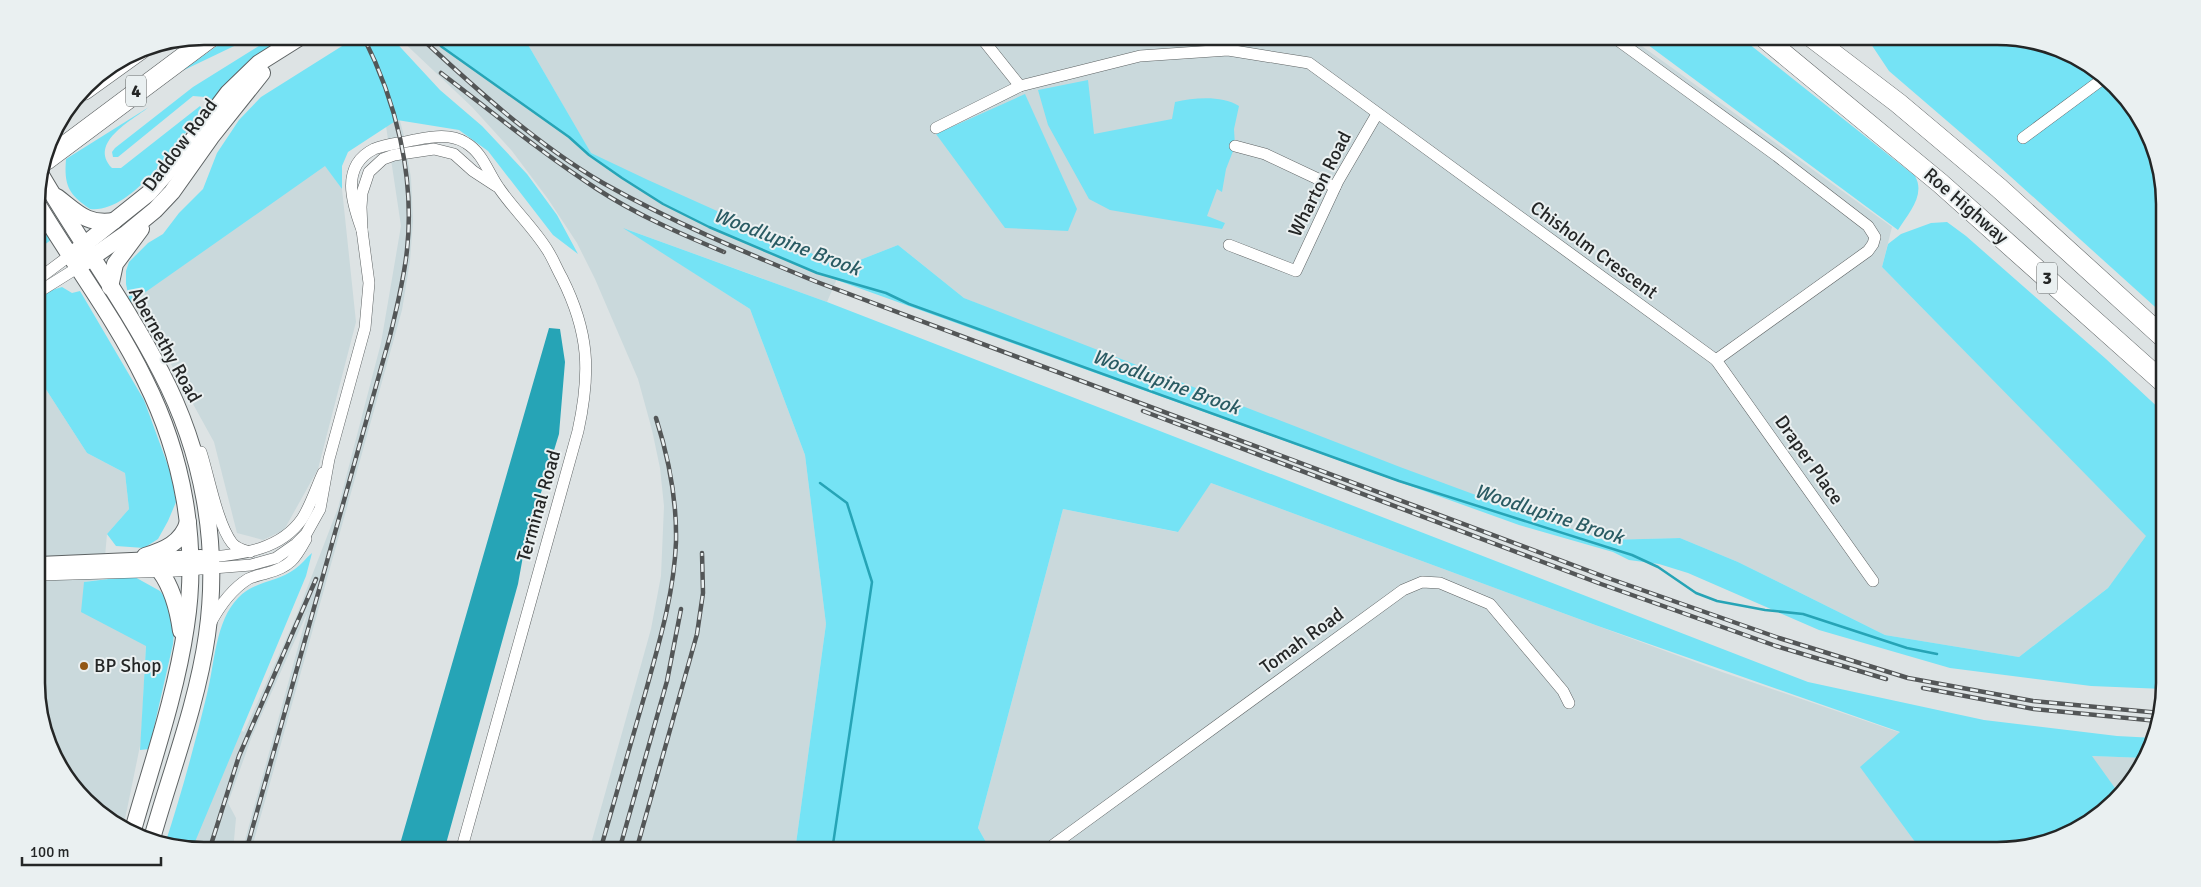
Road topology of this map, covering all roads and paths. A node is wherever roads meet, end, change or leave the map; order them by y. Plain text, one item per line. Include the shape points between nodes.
1 (200, 45) edge
2 (288, 45) edge
3 (292, 45) edge
4 (987, 45) edge
5 (1624, 45) edge
6 (1773, 45) edge
7 (1822, 45) edge
8 (1834, 45) edge
9 (2098, 82) edge
10 (1020, 86) junction
11 (1898, 103) junction
12 (1377, 114) junction
13 (936, 128) dead end
14 (2023, 138) dead end
15 (1235, 146) dead end
16 (53, 153) edge
17 (46, 184) edge
18 (498, 187) junction
19 (1335, 187) junction
20 (51, 193) junction
21 (155, 210) junction
22 (45, 216) edge
23 (114, 221) junction
24 (362, 230) junction
25 (1229, 245) dead end
26 (88, 252) junction
27 (73, 262) junction
28 (45, 276) edge
29 (45, 286) edge
30 (110, 287) junction
31 (2156, 331) edge
32 (1716, 360) junction
33 (2156, 376) edge
34 (182, 416) junction
35 (329, 459) junction
36 (316, 519) junction
37 (188, 522) junction
38 (250, 552) junction
39 (121, 562) junction
40 (211, 562) junction
41 (191, 564) junction
42 (45, 565) edge
43 (160, 571) junction
44 (45, 575) edge
45 (1873, 581) dead end
46 (207, 634) junction
47 (181, 656) junction
48 (1568, 703) dead end
49 (134, 826) edge
50 (153, 834) edge
51 (464, 842) edge
52 (1057, 842) edge

1 - 16 highway, 4
2 - 23 main road, Daddow Road via 259,63 228,92 149,193
3 - 21 main road, Daddow Road via 261,74
4 - 10 street
5 - 32 street via 1868,226 1875,237 1868,250
6 - 33 highway, Roe Highway / 3 via 1940,183
7 - 11 highway, Roe Highway / 3
8 - 11 highway
9 - 14 street
10 - 12 street, Chisholm Crescent via 1140,56 1228,50 1309,63
10 - 13 street, Chisholm Crescent
11 - 31 highway, Roe Highway / 3 via 1999,188
12 - 19 street, Wharton Road
12 - 32 street, Chisholm Crescent
15 - 19 street via 1265,154
17 - 20 main road, Abernethy Road
18 - 24 street, Terminal Road via 447,152 428,149 394,155 376,165 365,181
18 - 24 street, Terminal Road via 477,152 456,138 439,136 380,147 363,158 352,181 351,196
18 - 51 street, Terminal Road via 548,251 573,301 586,350 587,377 578,431
19 - 25 street, Wharton Road via 1296,271
20 - 23 main road via 89,220 100,223
20 - 26 main road, Abernethy Road
21 - 26 main road, Daddow Road via 106,249
21 - 30 main road via 115,264
22 - 27 main road, Abernethy Road
23 - 26 main road, Daddow Road
24 - 35 street, Terminal Road via 369,283 365,328
26 - 27 main road, Daddow Road
26 - 30 main road, Abernethy Road
27 - 28 street, Daddow Road
27 - 29 street, Daddow Road
27 - 37 main road, Abernethy Road via 129,349 163,418 180,470
30 - 34 main road, Abernethy Road via 148,348
32 - 45 street, Draper Place
34 - 38 street via 200,446 218,510 231,541 241,550
34 - 40 main road, Abernethy Road via 205,495
35 - 36 street, Terminal Road
35 - 38 street, Terminal Road via 295,527 277,541
36 - 40 street, Terminal Road via 296,544 276,558 251,565
36 - 46 street via 291,562 280,570 241,584 221,606
37 - 39 main road via 181,538 166,548
37 - 41 main road, Abernethy Road
38 - 40 street, Terminal Road
39 - 41 main road
39 - 42 main road
40 - 41 main road
40 - 46 main road, Abernethy Road
41 - 43 street
41 - 47 main road, Abernethy Road
43 - 44 street
43 - 47 main road via 175,598 182,640
46 - 50 main road, Abernethy Road via 198,680
47 - 49 main road, Abernethy Road
48 - 52 street, Tomah Road via 1563,691 1490,604 1440,583 1422,582 1402,590

